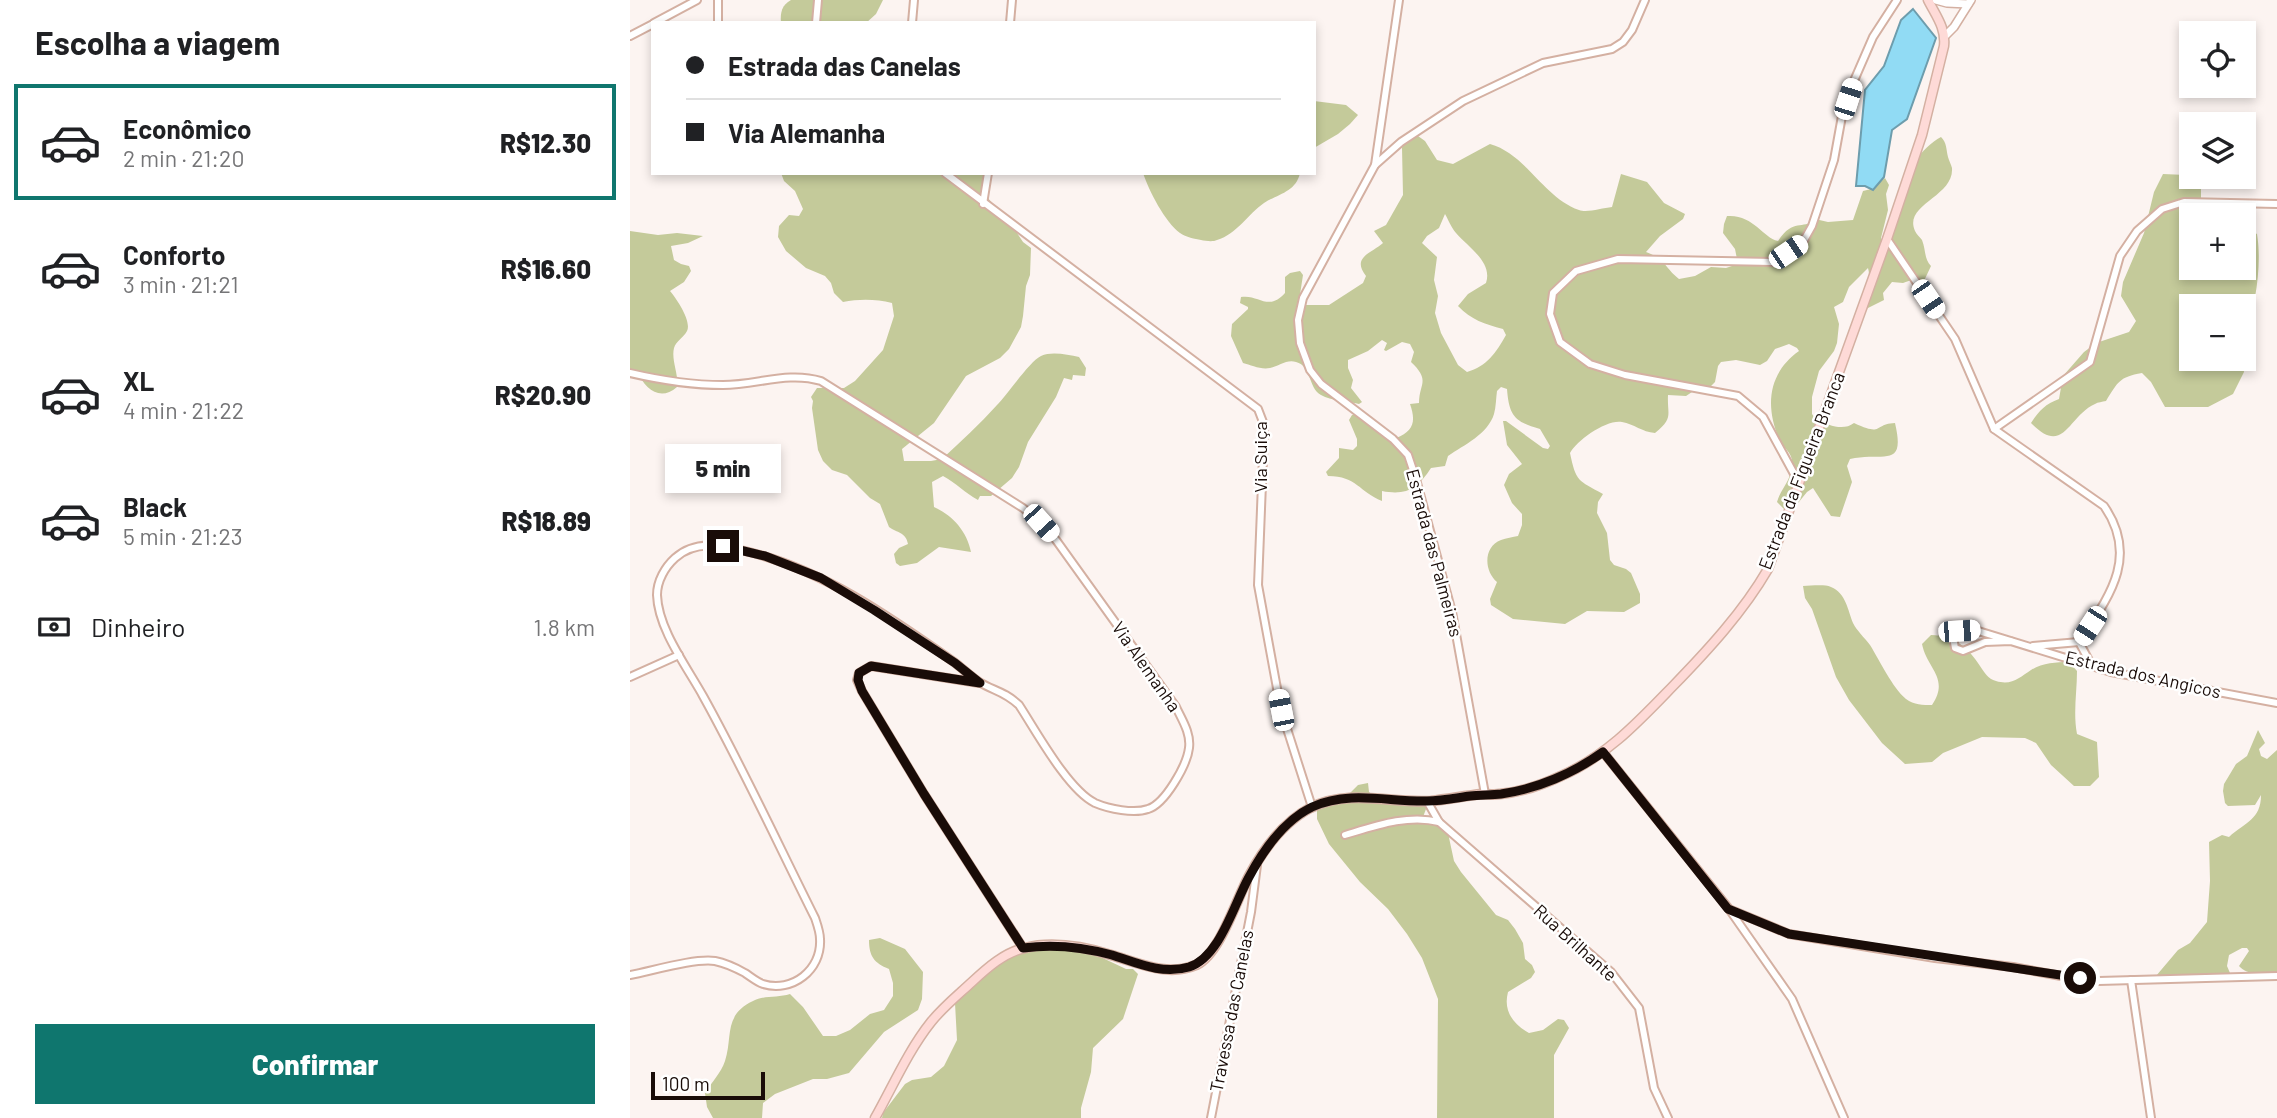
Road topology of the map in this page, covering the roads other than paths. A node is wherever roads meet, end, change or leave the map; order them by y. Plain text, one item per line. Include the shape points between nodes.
1 (697, 0) edge
2 (718, 0) edge
3 (818, 0) edge
4 (914, 0) edge
5 (1012, 0) edge
6 (1399, 0) edge
7 (1645, 0) edge
8 (1897, 0) edge
9 (1928, 0) edge
10 (1937, 0) edge
11 (1970, 2) edge
12 (658, 21) edge
13 (718, 21) edge
14 (816, 21) edge
15 (912, 21) edge
16 (1010, 21) edge
17 (651, 25) edge
18 (1945, 35) junction
19 (630, 36) edge
20 (1375, 165) junction
21 (947, 175) edge
22 (988, 175) edge
23 (983, 204) junction
24 (2277, 204) edge
25 (1888, 239) junction
26 (630, 373) edge
27 (1994, 429) junction
28 (1799, 484) junction
29 (2011, 641) junction
30 (2080, 642) junction
31 (2026, 646) junction
32 (679, 655) junction
33 (2092, 666) junction
34 (630, 677) edge
35 (980, 683) junction
36 (2277, 703) edge
37 (1603, 752) junction
38 (1485, 794) junction
39 (1427, 801) junction
40 (1312, 807) junction
41 (1440, 822) junction
42 (1345, 835) dead end
43 (1257, 862) junction
44 (1728, 909) junction
45 (1023, 948) junction
46 (630, 975) edge
47 (2277, 976) edge
48 (2131, 980) junction
49 (875, 1118) edge
50 (1211, 1118) edge
51 (1668, 1118) edge
52 (1844, 1118) edge
53 (2151, 1118) edge

1 - 12 street
2 - 13 street
3 - 14 street
4 - 15 street
5 - 16 street
6 - 20 street, Estrada das Palmeiras
7 - 20 street via 1623,43 1544,63 1463,101
8 - 28 street via 1873,37 1853,83 1834,160 1803,242 1773,262 1618,258 1576,271 1553,293 1550,314 1560,342 1590,364 1625,375 1738,396 1763,417
9 - 18 main road
10 - 11 street
11 - 18 street, Estrada da Figueira Branca
17 - 19 street
18 - 25 main road, Estrada da Figueira Branca via 1922,135
20 - 38 street, Estrada das Palmeiras via 1303,298 1298,320 1300,343 1321,384 1408,454 1452,612
21 - 23 street, Via Suiça
22 - 23 street
23 - 40 street, Via Suiça via 1258,409 1264,433 1258,585 1281,710
24 - 27 street via 2184,202 2162,209 2137,231 2120,256 2090,362
25 - 27 street via 1955,339
25 - 28 main road, Estrada da Figueira Branca
26 - 35 street, Via Alemanha via 701,384 755,384 780,377 821,381 1023,508 1056,540 1177,707 1188,733 1184,764 1165,796 1150,809 1116,809 1094,803 1062,771 1019,705
27 - 30 street via 2104,506 2119,533 2116,581
28 - 37 main road, Estrada da Figueira Branca via 1757,588 1700,658 1633,728
29 - 29 street, Estrada dos Angicos via 1985,642 1963,652 1955,648 1953,637 1959,631 1975,630
29 - 31 street, Estrada dos Angicos
30 - 31 street
30 - 33 street
31 - 33 street, Estrada dos Angicos
32 - 34 street
32 - 35 street, Via Alemanha via 660,611 661,576 683,551 700,545 723,546 765,556 821,578
32 - 46 street, Via Alemanha via 809,905 820,940 809,971 800,981 782,987 761,984 712,961
33 - 36 street, Estrada dos Angicos
35 - 45 street via 871,666 859,673 858,680 924,794
37 - 38 main road, Estrada da Figueira Branca via 1541,784
37 - 44 street
38 - 39 main road, Estrada da Figueira Branca
39 - 40 main road, Estrada da Figueira Branca via 1363,796
39 - 41 street, Rua Brilhante
40 - 43 main road, Estrada da Figueira Branca via 1283,828
41 - 42 street via 1389,822
41 - 51 street, Rua Brilhante via 1611,972 1639,1008 1654,1088
43 - 45 main road, Estrada da Figueira Branca via 1216,943 1195,965 1162,970 1078,948
43 - 50 street, Travessa das Canelas
44 - 48 street via 1789,934 2061,976
44 - 52 street via 1793,999
45 - 49 main road, Estrada da Figueira Branca via 992,965 930,1023
47 - 48 street
48 - 53 street

